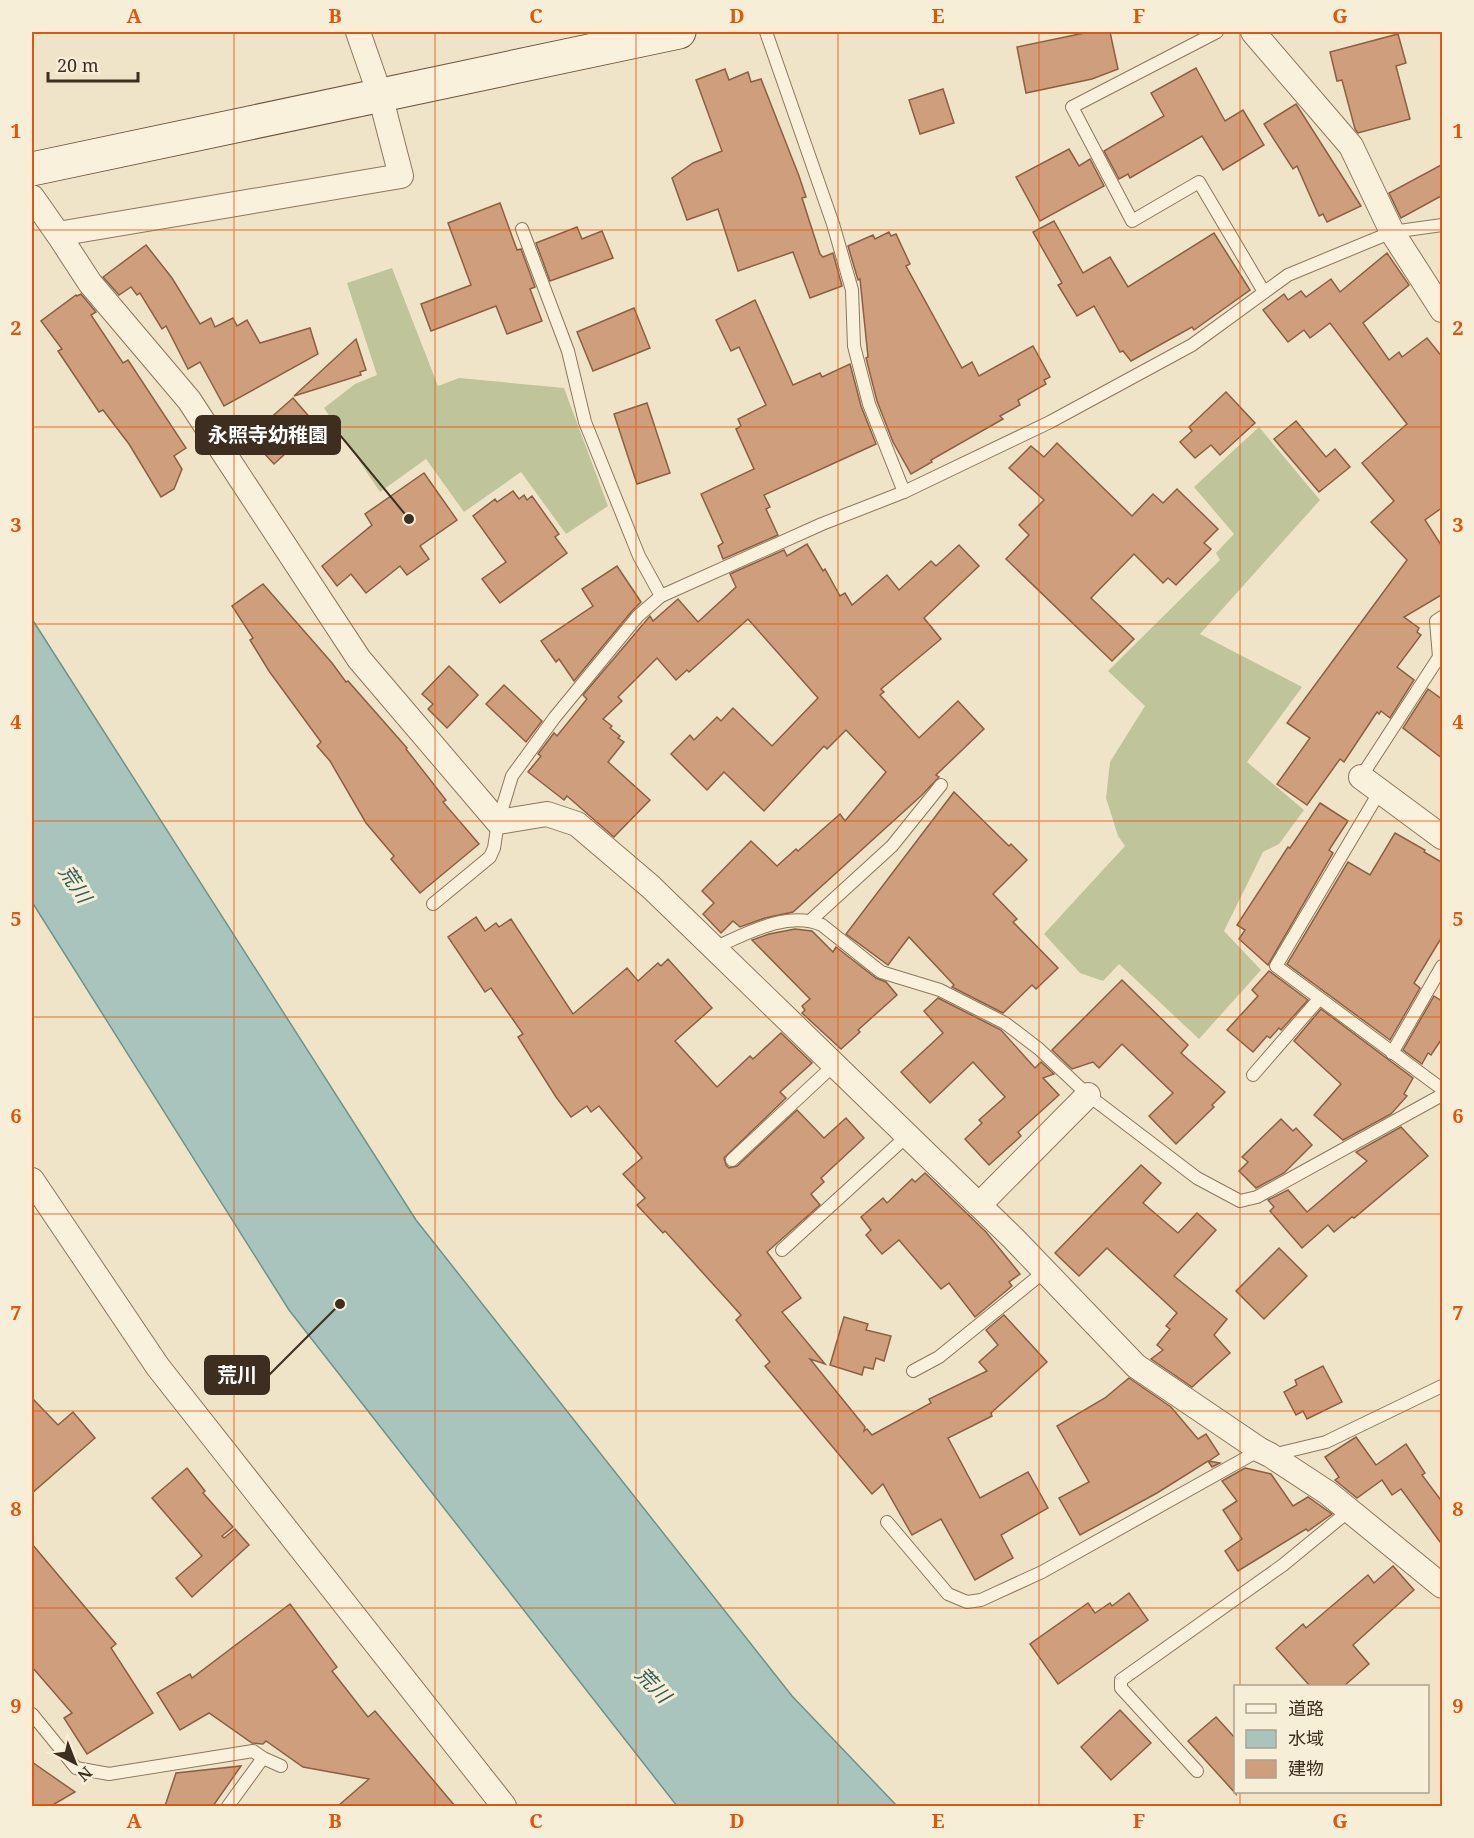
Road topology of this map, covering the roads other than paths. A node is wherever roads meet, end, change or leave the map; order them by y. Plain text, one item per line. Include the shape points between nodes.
1 (358, 32) edge
2 (679, 32) edge
3 (766, 32) edge
4 (1217, 32) edge
5 (1252, 32) edge
6 (380, 94) junction
7 (32, 169) edge
8 (32, 197) edge
9 (1443, 225) edge
10 (522, 229) dead end
11 (1392, 232) junction
12 (57, 234) junction
13 (1264, 292) junction
14 (1443, 310) edge
15 (904, 492) junction
16 (661, 596) junction
17 (1443, 617) edge
18 (1371, 784) junction
19 (941, 785) dead end
20 (498, 822) junction
21 (1443, 837) edge
22 (433, 904) dead end
23 (811, 920) junction
24 (714, 948) junction
25 (1443, 966) edge
26 (1319, 999) junction
27 (1392, 1053) junction
28 (834, 1065) junction
29 (1253, 1075) dead end
30 (1443, 1089) edge
31 (1088, 1095) junction
32 (1443, 1095) edge
33 (907, 1136) junction
34 (732, 1160) dead end
35 (32, 1180) edge
36 (979, 1205) junction
37 (782, 1250) dead end
38 (1045, 1271) junction
39 (913, 1371) dead end
40 (1443, 1386) edge
41 (1265, 1452) junction
42 (1350, 1510) junction
43 (887, 1522) dead end
44 (1443, 1586) edge
45 (32, 1714) edge
46 (263, 1758) junction
47 (281, 1766) dead end
48 (1197, 1771) dead end
49 (228, 1806) edge
50 (504, 1806) edge

1 - 6 street
2 - 6 street
3 - 15 lane via 852,290 854,346 869,404
4 - 13 lane via 1072,107 1132,221 1199,182
5 - 11 street via 1351,146
6 - 7 street
6 - 12 street via 401,176
8 - 12 street
9 - 11 lane
10 - 16 lane via 568,351 585,422 639,556
11 - 13 lane via 1288,275
11 - 14 street
12 - 20 street via 90,283 189,400 358,659
13 - 15 lane via 1192,345 1050,422
15 - 16 lane
16 - 20 lane via 638,616 512,776
17 - 18 lane via 1436,621 1439,657
18 - 21 street
18 - 26 lane via 1276,966
19 - 23 lane via 892,846
20 - 22 lane via 490,857
20 - 24 street via 547,814 577,824
23 - 24 lane via 784,921
23 - 31 lane via 881,972 939,990 1005,1023
24 - 28 street
25 - 27 lane
26 - 27 lane
26 - 29 lane
27 - 30 lane
28 - 33 street
28 - 34 lane
31 - 32 lane via 1197,1178 1240,1201 1257,1197
31 - 36 street
33 - 36 street
33 - 37 lane
35 - 50 street via 158,1367
36 - 38 street
38 - 39 lane via 939,1357
38 - 41 street via 1137,1365
40 - 41 lane via 1326,1442
41 - 42 street
41 - 43 lane via 1042,1572 981,1600 967,1602 948,1594
42 - 44 street
42 - 48 lane via 1282,1565 1121,1680 1121,1688
45 - 46 lane via 76,1768 109,1774 253,1751
46 - 47 lane
46 - 49 lane

